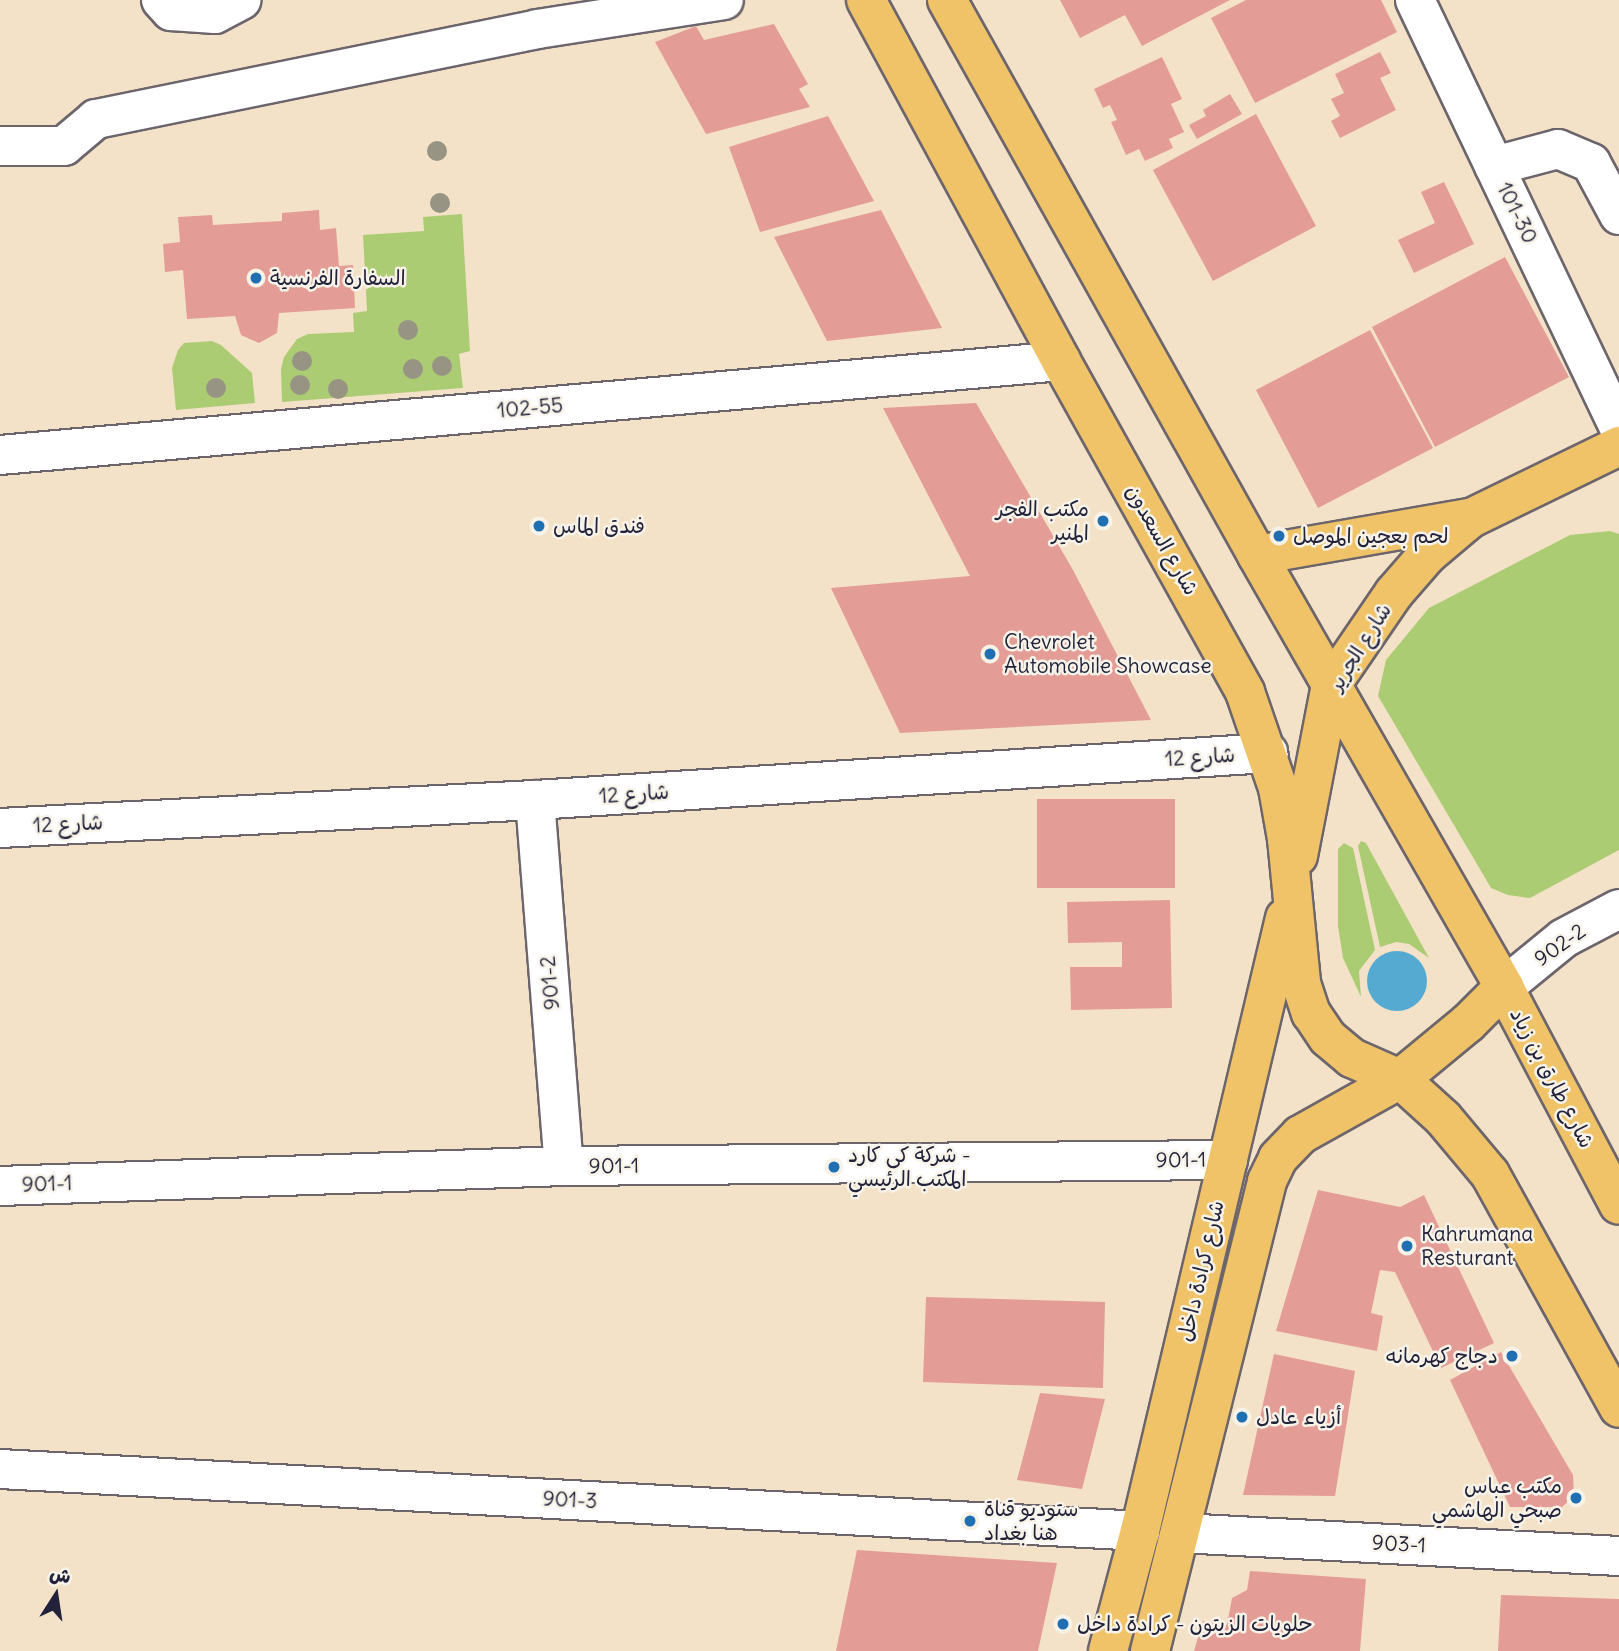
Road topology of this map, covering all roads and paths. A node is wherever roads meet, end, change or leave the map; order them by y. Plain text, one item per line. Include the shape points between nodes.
1 (161, 0) edge
2 (241, 0) edge
3 (724, 0) edge
4 (866, 0) edge
5 (947, 0) edge
6 (1415, 0) edge
7 (0, 146) edge
8 (1494, 166) junction
9 (1619, 215) edge
10 (1061, 361) junction
11 (1619, 427) edge
12 (1619, 446) edge
13 (0, 455) edge
14 (1472, 517) junction
15 (1257, 555) junction
16 (1331, 685) junction
17 (1268, 753) junction
18 (535, 800) junction
19 (0, 828) edge
20 (1292, 891) junction
21 (1619, 909) edge
22 (1504, 987) junction
23 (1400, 1079) junction
24 (1228, 1160) junction
25 (564, 1166) junction
26 (0, 1186) edge
27 (1619, 1205) edge
28 (1619, 1408) edge
29 (0, 1469) edge
30 (1140, 1531) junction
31 (1180, 1533) junction
32 (1619, 1556) edge
33 (1108, 1651) edge
34 (1150, 1651) edge

1 - 2 street via 171,11 215,14
3 - 7 street via 537,29 96,118 64,146
4 - 10 main road, شارع السعدون
5 - 15 main road
6 - 8 street, 101-30
8 - 9 street via 1559,149 1591,163
8 - 11 street, 101-30
10 - 13 street, 102-55
10 - 17 main road, شارع السعدون via 1223,647
12 - 14 main road, شارع الجرير
14 - 15 main road, شارع الجرير
14 - 16 main road, شارع الجرير via 1427,555 1394,593
15 - 16 main road
16 - 20 main road, شارع الجرير
16 - 22 main road
17 - 18 street, شارع 12
17 - 20 main road, شارع السعدون via 1287,839
18 - 19 street, شارع 12
18 - 25 street, 901-2
20 - 23 main road, شارع السعدون via 1301,983 1311,1013 1328,1038 1352,1058
20 - 24 main road, شارع كرادة داخل
21 - 22 street, 902-2 via 1564,938
22 - 23 main road, شارع كرادة داخل
22 - 27 main road, شارع طارق بن زياد
23 - 28 main road via 1443,1118 1490,1174
23 - 31 main road, شارع كرادة داخل via 1300,1135 1278,1158 1268,1181
24 - 25 street, 901-1
24 - 30 main road, شارع كرادة داخل
25 - 26 street, 901-1
29 - 30 street, 901-3
30 - 33 main road, شارع كرادة داخل
31 - 32 street, 903-1
31 - 34 main road, شارع كرادة داخل

